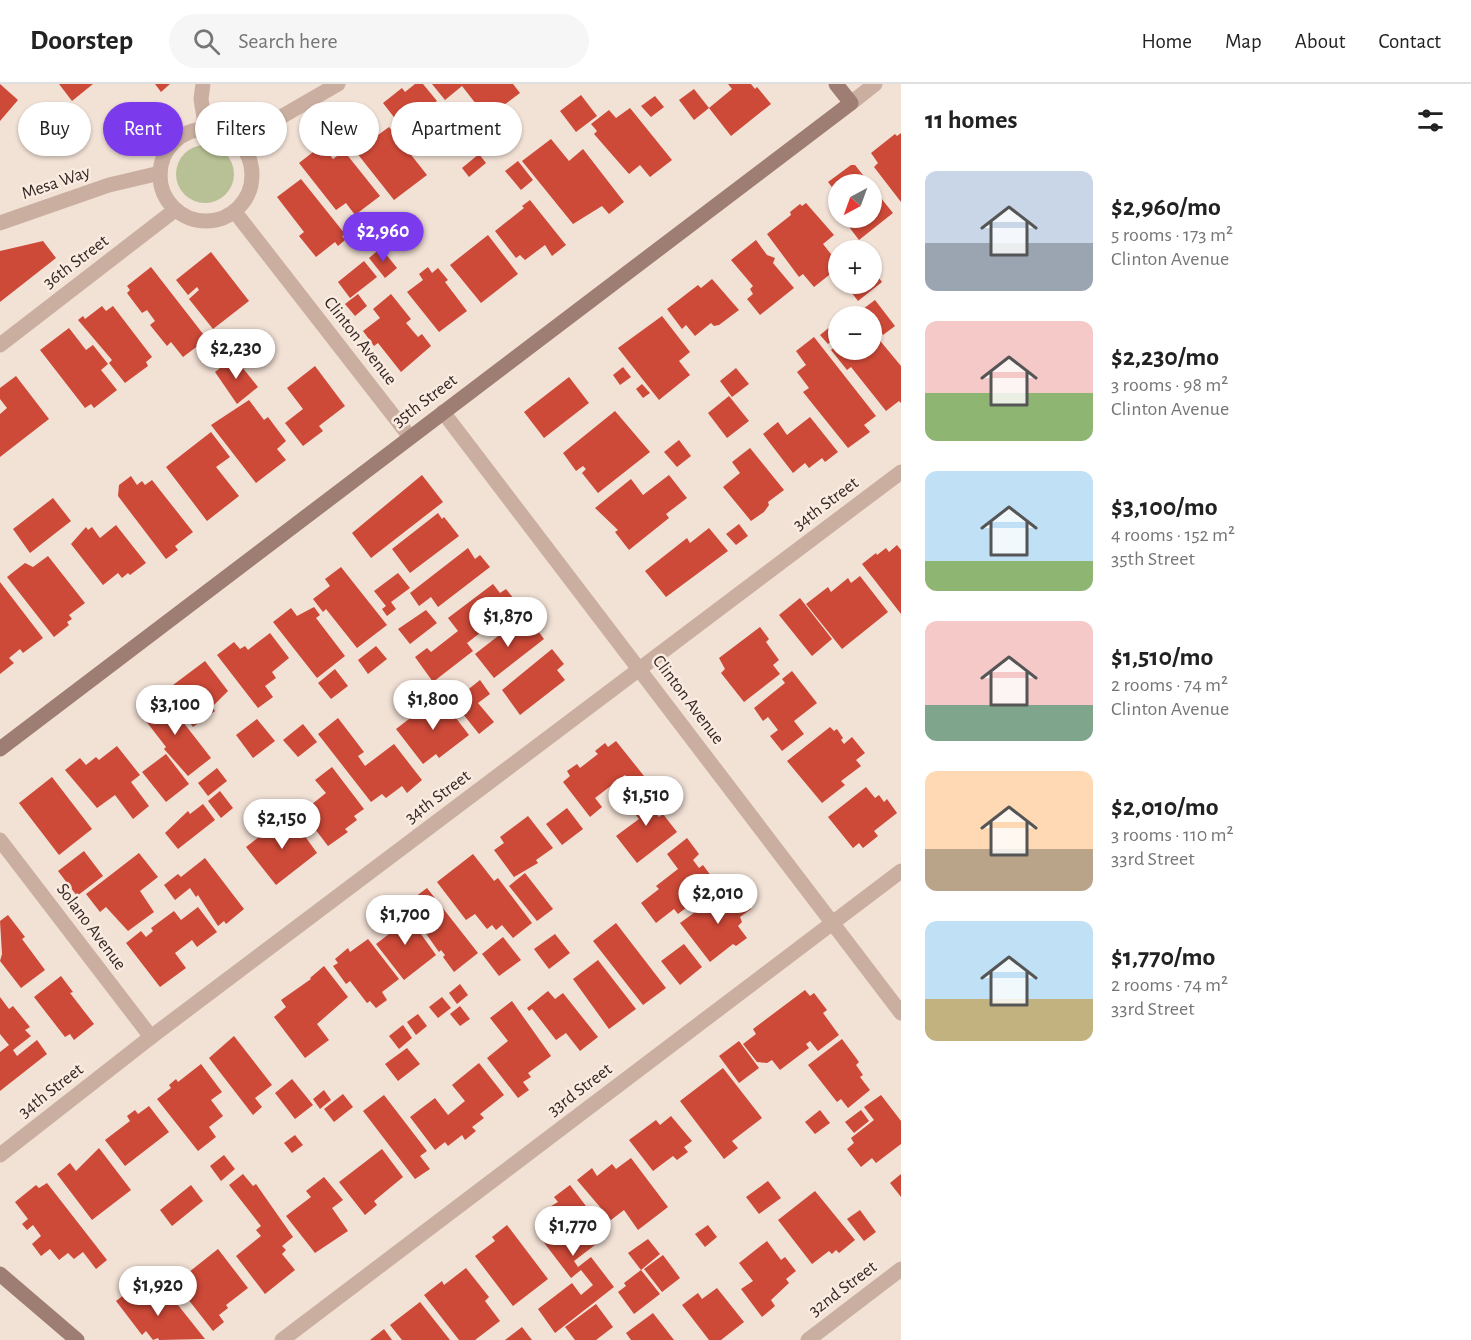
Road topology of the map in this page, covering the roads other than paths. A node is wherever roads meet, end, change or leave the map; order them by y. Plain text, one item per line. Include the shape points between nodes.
1 (203, 84) edge
2 (338, 84) edge
3 (836, 84) edge
4 (875, 84) edge
5 (201, 102) edge
6 (850, 103) junction
7 (287, 113) edge
8 (195, 131) edge
9 (247, 156) edge
10 (160, 173) junction
11 (175, 210) junction
12 (235, 212) junction
13 (0, 223) edge
14 (0, 345) edge
15 (443, 412) junction
16 (410, 437) junction
17 (901, 472) edge
18 (640, 670) junction
19 (0, 749) edge
20 (0, 840) edge
21 (901, 871) edge
22 (833, 923) junction
23 (901, 1013) edge
24 (151, 1037) junction
25 (0, 1155) edge
26 (901, 1269) edge
27 (0, 1274) edge
28 (77, 1340) edge
29 (282, 1340) edge
30 (808, 1340) edge

1 - 5 street
2 - 7 street
3 - 6 street
4 - 6 street, 35th Street
6 - 15 street, 35th Street
8 - 10 street via 176,140 166,153
9 - 12 street via 252,180 245,200
10 - 11 street via 162,188
10 - 13 street, Mesa Way via 109,185
11 - 12 street via 194,220 210,222
11 - 14 street, 36th Street
12 - 16 street, Clinton Avenue
15 - 16 street, 35th Street
15 - 18 street, Clinton Avenue
16 - 19 street, 35th Street
17 - 18 street, 34th Street
18 - 22 street, Clinton Avenue
18 - 24 street, 34th Street
20 - 24 street, Solano Avenue
21 - 22 street, 33rd Street
22 - 23 street, Clinton Avenue
22 - 29 street, 33rd Street
24 - 25 street, 34th Street
26 - 30 street, 32nd Street
27 - 28 street

